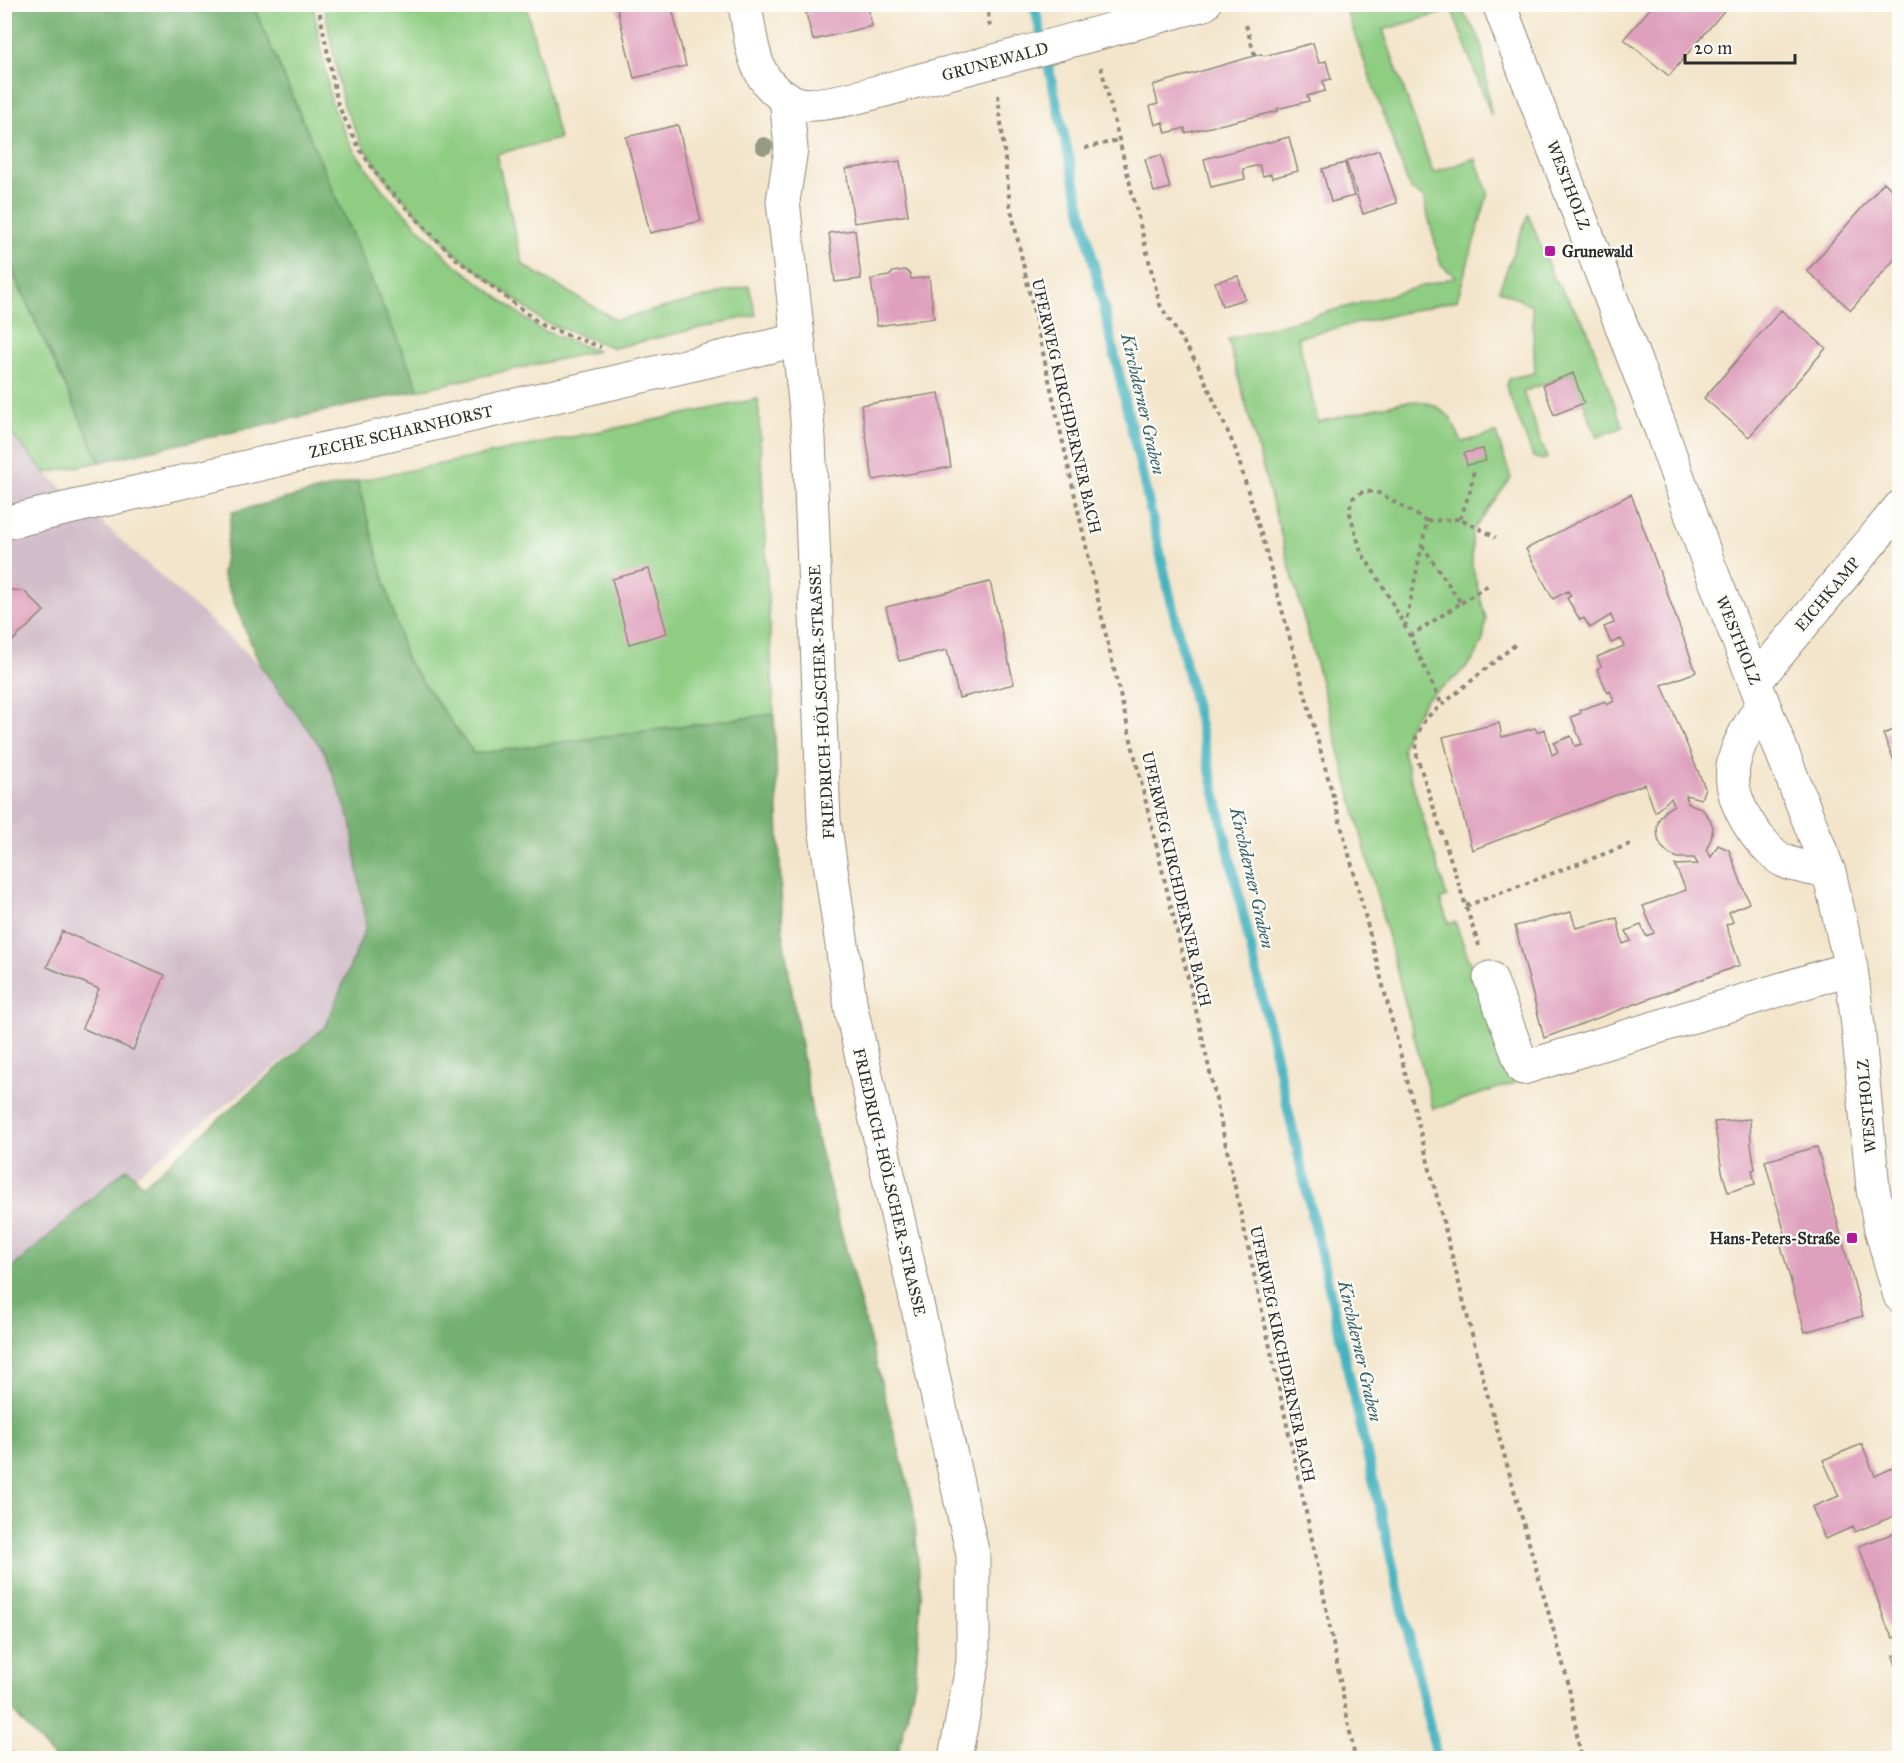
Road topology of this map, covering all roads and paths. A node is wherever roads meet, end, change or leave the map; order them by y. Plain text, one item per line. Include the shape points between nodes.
1 (318, 4) edge
2 (745, 4) edge
3 (987, 4) edge
4 (1204, 4) edge
5 (1500, 4) edge
6 (1246, 25) dead end
7 (1255, 56) dead end
8 (1007, 58) junction
9 (1100, 62) dead end
10 (786, 98) junction
11 (1119, 140) junction
12 (1084, 148) dead end
13 (798, 340) junction
14 (605, 349) dead end
15 (1474, 469) dead end
16 (1899, 507) edge
17 (1460, 519) junction
18 (1427, 521) junction
19 (4, 523) edge
20 (1496, 537) dead end
21 (1422, 545) junction
22 (1490, 584) dead end
23 (1461, 603) junction
24 (1405, 627) junction
25 (1410, 636) junction
26 (1516, 644) dead end
27 (1759, 692) junction
28 (1442, 705) junction
29 (1633, 843) dead end
30 (1829, 872) junction
31 (1466, 906) junction
32 (1851, 968) junction
33 (1490, 978) joint
34 (1886, 1187) edge
35 (1899, 1296) edge
36 (4, 1745) edge
37 (16, 1758) edge
38 (955, 1758) edge
39 (1355, 1758) edge
40 (1581, 1758) edge

1 - 14 path via 338,105 360,150 386,187 454,257 543,326
2 - 10 street via 754,58 765,82
3 - 8 path, UFERWEG KIRCHDERNER BACH
4 - 8 street, GRUNEWALD
5 - 27 street, WESTHOLZ
6 - 7 path
8 - 10 street, GRUNEWALD via 834,102 800,104
8 - 39 path, UFERWEG KIRCHDERNER BACH via 1000,124 1010,205 1207,1059 1320,1576
9 - 11 path
10 - 13 street, FRIEDRICH-HÖLSCHER-STRASSE via 791,149 783,201
11 - 12 path
11 - 40 path via 1160,305 1203,375 1235,448 1264,544 1362,903 1488,1397 1568,1682
13 - 19 street, ZECHE SCHARNHORST
13 - 38 street, FRIEDRICH-HÖLSCHER-STRASSE via 809,438 827,843 851,1008 973,1555 973,1662
15 - 17 path via 1472,488
16 - 27 street, EICHKAMP
17 - 18 path
17 - 20 path
18 - 21 path
18 - 24 path via 1379,493 1365,491 1353,498 1349,510 1361,552
21 - 23 path
21 - 24 path
22 - 23 path
23 - 25 path
24 - 25 path
25 - 28 path
26 - 28 path
27 - 30 street, WESTHOLZ
27 - 30 street, EICHKAMP via 1739,742 1731,776 1741,812 1758,837 1782,861
28 - 31 path via 1426,718 1416,736 1417,757
29 - 31 path
30 - 32 street, WESTHOLZ
31 - 33 path
32 - 33 street via 1523,1068
32 - 34 street, WESTHOLZ
34 - 35 street, WESTHOLZ via 1881,1229
36 - 37 path

